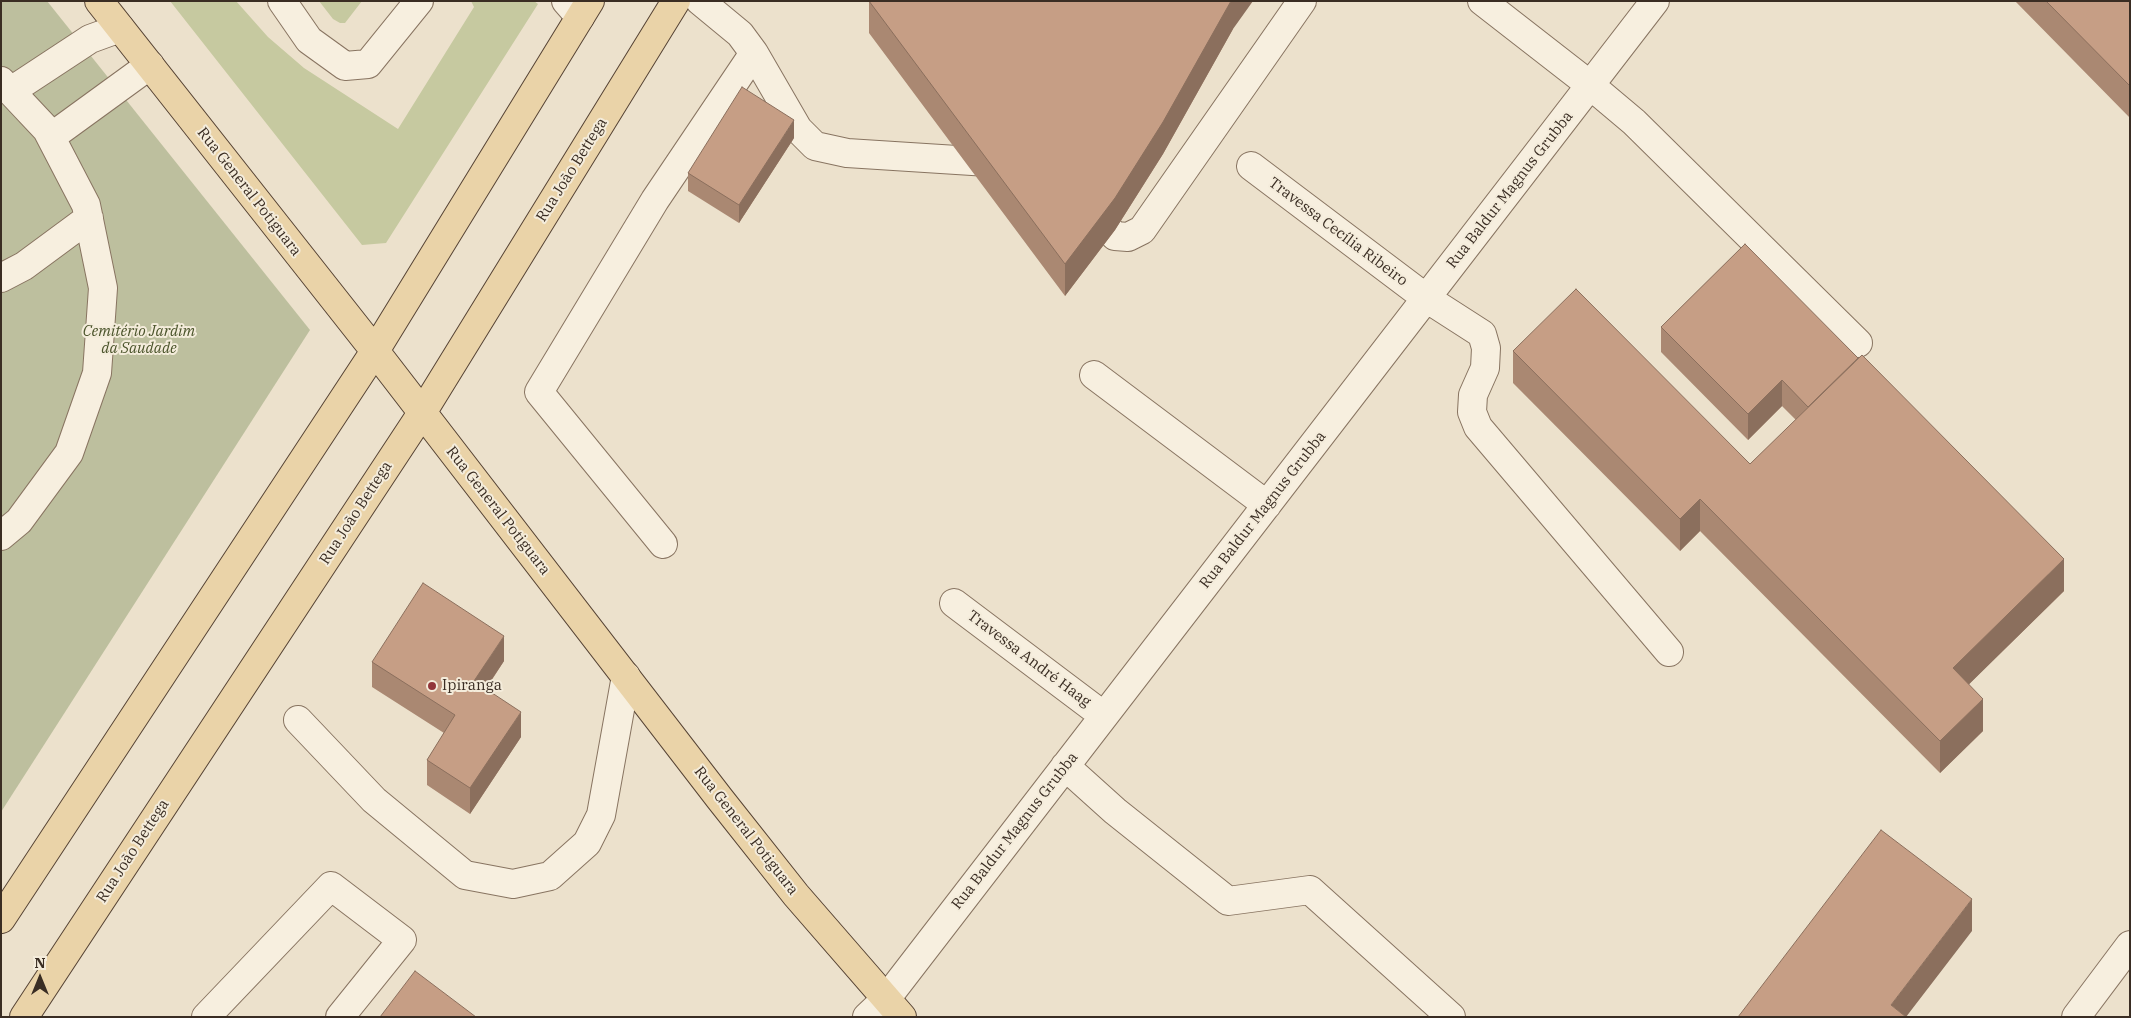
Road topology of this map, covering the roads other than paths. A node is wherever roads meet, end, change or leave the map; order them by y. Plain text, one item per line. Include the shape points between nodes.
1 (100, 1) edge
2 (282, 1) edge
3 (419, 1) edge
4 (676, 1) edge
5 (700, 1) edge
6 (1302, 1) edge
7 (1482, 1) edge
8 (1655, 1) edge
9 (579, 6) edge
10 (120, 28) junction
11 (754, 53) junction
12 (150, 64) junction
13 (1590, 84) junction
14 (6, 86) edge
15 (51, 137) junction
16 (1251, 166) dead end
17 (1021, 172) edge
18 (1071, 194) edge
19 (88, 218) junction
20 (1, 278) edge
21 (1426, 298) junction
22 (1858, 343) dead end
23 (375, 351) junction
24 (1094, 374) dead end
25 (422, 413) junction
26 (1267, 505) junction
27 (1, 536) edge
28 (662, 544) dead end
29 (954, 603) dead end
30 (1669, 652) dead end
31 (626, 676) junction
32 (1104, 716) junction
33 (298, 720) dead end
34 (1065, 766) junction
35 (1, 918) edge
36 (2130, 945) edge
37 (885, 1011) edge
38 (24, 1017) edge
39 (206, 1017) edge
40 (340, 1017) edge
41 (1451, 1017) edge
42 (2076, 1017) edge

1 - 10 main road, Rua General Potiguara
2 - 3 street via 309,40 346,66 368,64
4 - 25 main road, Rua João Bettega
5 - 11 street via 740,34
6 - 18 street via 1142,230 1128,237 1115,236
7 - 13 street
8 - 13 street, Rua Baldur Magnus Grubba
9 - 23 main road
10 - 12 main road, Rua General Potiguara
10 - 14 street via 90,39
11 - 17 street via 798,129 814,146 847,153 988,162
11 - 28 street via 655,200 539,392
12 - 15 street
12 - 23 main road, Rua General Potiguara
13 - 21 street, Rua Baldur Magnus Grubba
13 - 22 street via 1634,122
14 - 15 street
15 - 19 street via 86,205
16 - 21 street, Travessa Cecília Ribeiro
19 - 20 street via 24,266
19 - 27 street via 103,288 97,373 69,453 19,521
21 - 26 street, Rua Baldur Magnus Grubba
21 - 30 street, Travessa Cecília Ribeiro via 1482,334 1486,348 1485,368 1473,394 1472,412 1478,427
23 - 25 main road, Rua General Potiguara
23 - 35 main road
24 - 26 street
25 - 31 main road, Rua General Potiguara
25 - 38 main road, Rua João Bettega
26 - 32 street, Rua Baldur Magnus Grubba
29 - 32 street, Travessa André Haag
31 - 33 street via 601,815 586,843 550,876 513,884 465,875 374,800
31 - 37 main road, Rua General Potiguara
32 - 34 street, Rua Baldur Magnus Grubba
34 - 37 street, Rua Baldur Magnus Grubba
34 - 41 street via 1115,811 1228,901 1310,890
36 - 42 street
39 - 40 street via 331,886 402,940

